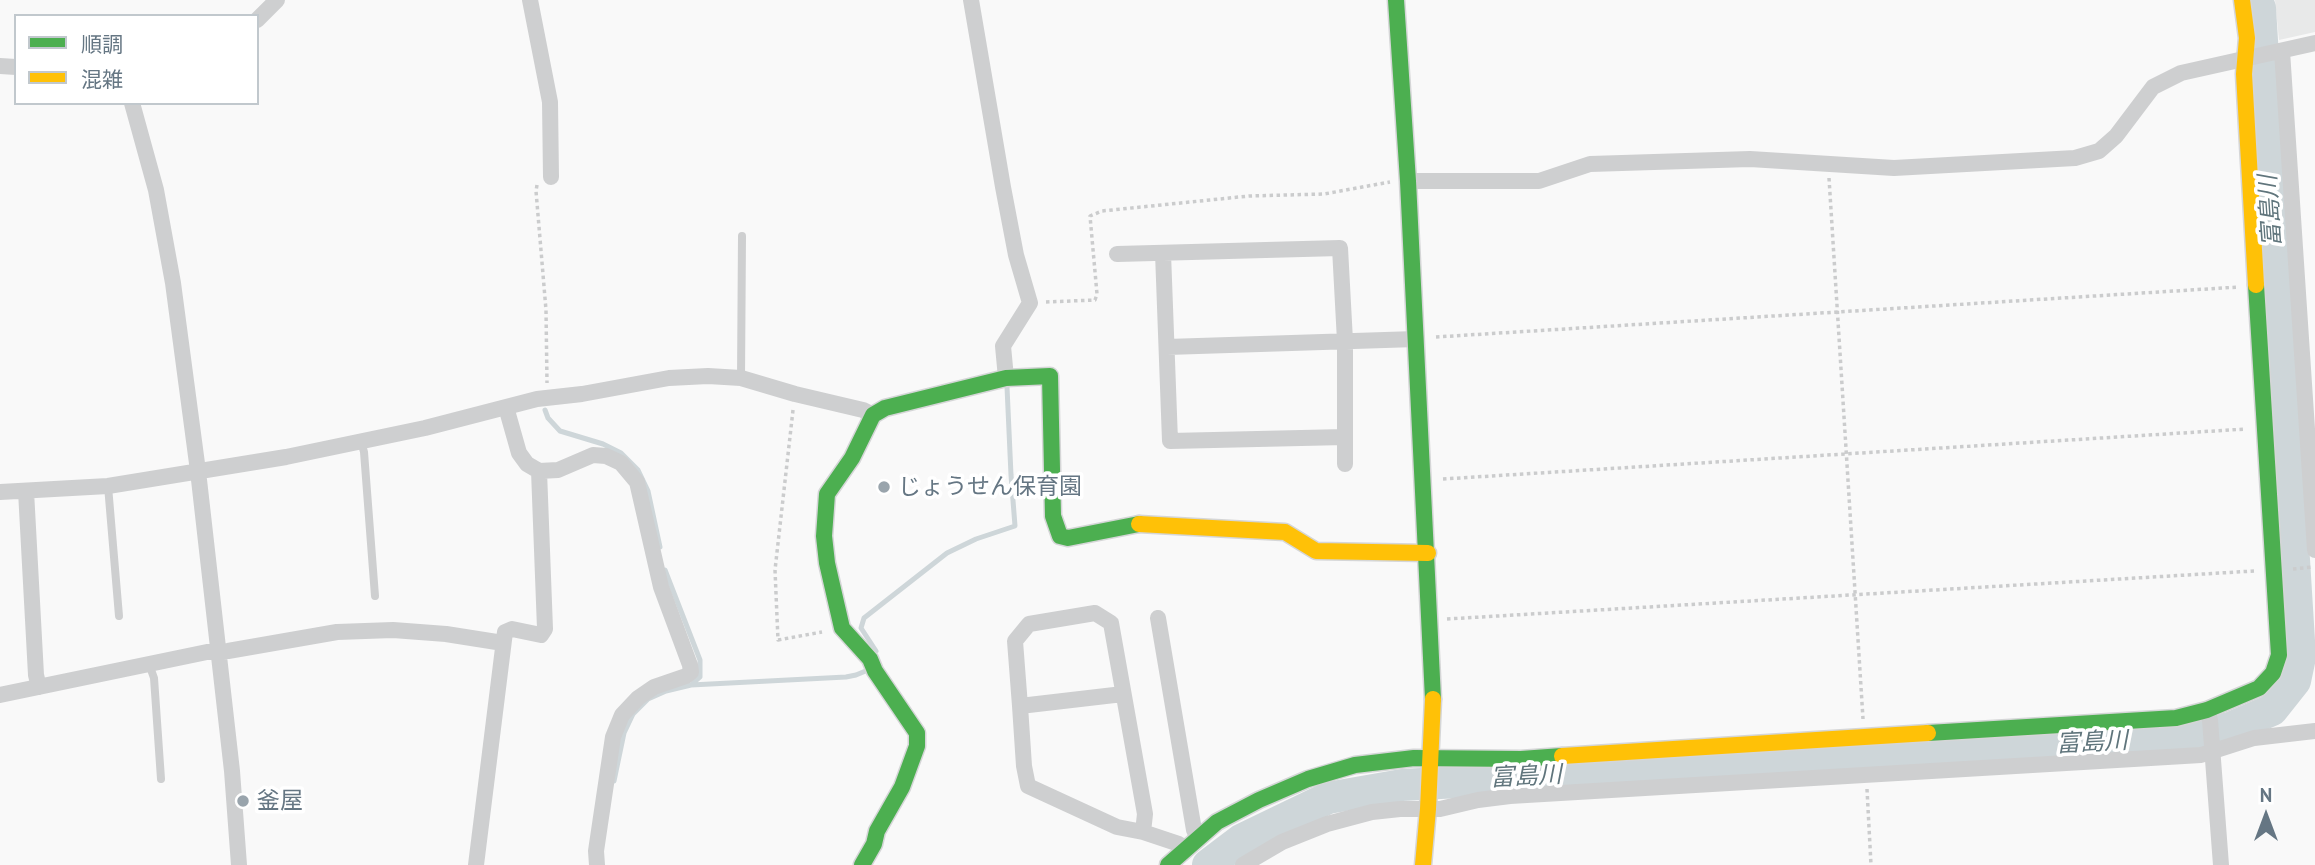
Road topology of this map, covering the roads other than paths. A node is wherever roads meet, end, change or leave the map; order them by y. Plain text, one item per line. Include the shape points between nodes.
1 (277, 0) edge
2 (530, 0) edge
3 (971, 0) edge
4 (1396, 0) edge
5 (2242, 0) edge
6 (259, 18) edge
7 (2315, 43) edge
8 (2279, 52) junction
9 (2249, 58) junction
10 (133, 105) edge
11 (551, 177) road end
12 (1408, 181) junction
13 (742, 236) dead end
14 (1163, 253) junction
15 (1117, 254) dead end
16 (1416, 339) junction
17 (1345, 341) junction
18 (1167, 347) junction
19 (741, 378) junction
20 (1006, 378) junction
21 (506, 407) junction
22 (873, 415) junction
23 (1345, 437) junction
24 (361, 442) junction
25 (2311, 444) edge
26 (1345, 464) dead end
27 (198, 471) junction
28 (539, 471) junction
29 (108, 486) junction
30 (26, 491) junction
31 (0, 492) edge
32 (2315, 550) edge
33 (1428, 553) junction
34 (375, 596) dead end
35 (119, 615) dead end
36 (1158, 618) dead end
37 (503, 643) junction
38 (218, 651) junction
39 (149, 664) junction
40 (39, 687) junction
41 (1123, 694) junction
42 (0, 695) edge
43 (1020, 706) junction
44 (2208, 715) junction
45 (2315, 731) edge
46 (2212, 749) junction
47 (1431, 761) junction
48 (161, 779) dead end
49 (1429, 805) junction
50 (1143, 832) junction
51 (1198, 838) junction
52 (1182, 851) junction
53 (1249, 863) edge
54 (239, 865) edge
55 (476, 865) edge
56 (597, 865) edge
57 (862, 865) edge
58 (1168, 865) edge
59 (1423, 865) edge
60 (2221, 865) edge

1 - 6 street
2 - 11 street via 550,102
3 - 20 street via 1016,255 1030,303 1003,346
4 - 12 street
5 - 9 street
7 - 8 street
8 - 9 street
8 - 25 street
9 - 12 street via 2181,73 2153,87 2116,136 2099,150 2075,158 1894,168 1750,159 1590,164 1538,181
9 - 44 street via 2245,74 2248,156 2278,569 2279,655 2273,673 2259,688
10 - 27 street via 165,236
12 - 16 street
13 - 19 lane
14 - 15 street
14 - 17 street via 1340,247
14 - 18 street
16 - 17 street
16 - 33 street
17 - 18 street
17 - 23 street
18 - 23 street via 1170,441
19 - 21 street via 669,378
19 - 22 street
20 - 22 street via 885,408
20 - 33 street via 1050,376 1052,516 1060,536 1135,524 1285,532 1316,551
21 - 24 street
21 - 28 street via 519,453
22 - 57 street via 827,494 827,563 842,628 865,652 917,733 917,746 902,787
23 - 26 street
24 - 27 street
24 - 34 lane
25 - 32 street
27 - 29 street
27 - 38 street
28 - 37 street via 545,629 541,635 512,629 505,632
28 - 56 street via 558,470 593,455 606,456 621,463 637,482 661,587 691,672 654,687 622,715 614,737
29 - 30 street
29 - 35 lane
30 - 31 street
30 - 40 street
33 - 47 street
36 - 51 street
37 - 38 street via 393,630 337,632
37 - 55 street
38 - 39 street
38 - 54 street
39 - 40 street
39 - 48 lane
40 - 42 street
41 - 43 street
41 - 43 street via 1111,623 1095,613 1029,624 1015,641
41 - 50 street via 1144,814
43 - 50 street via 1028,786 1117,827
44 - 46 street
44 - 47 street
45 - 46 street via 2254,738
46 - 49 street via 2201,755 1510,796
46 - 60 street
47 - 49 street
47 - 51 street via 1355,765 1308,779 1217,822
49 - 53 street via 1372,812 1327,824 1282,842
49 - 59 street
50 - 52 street via 1179,845
51 - 52 street
52 - 58 street

